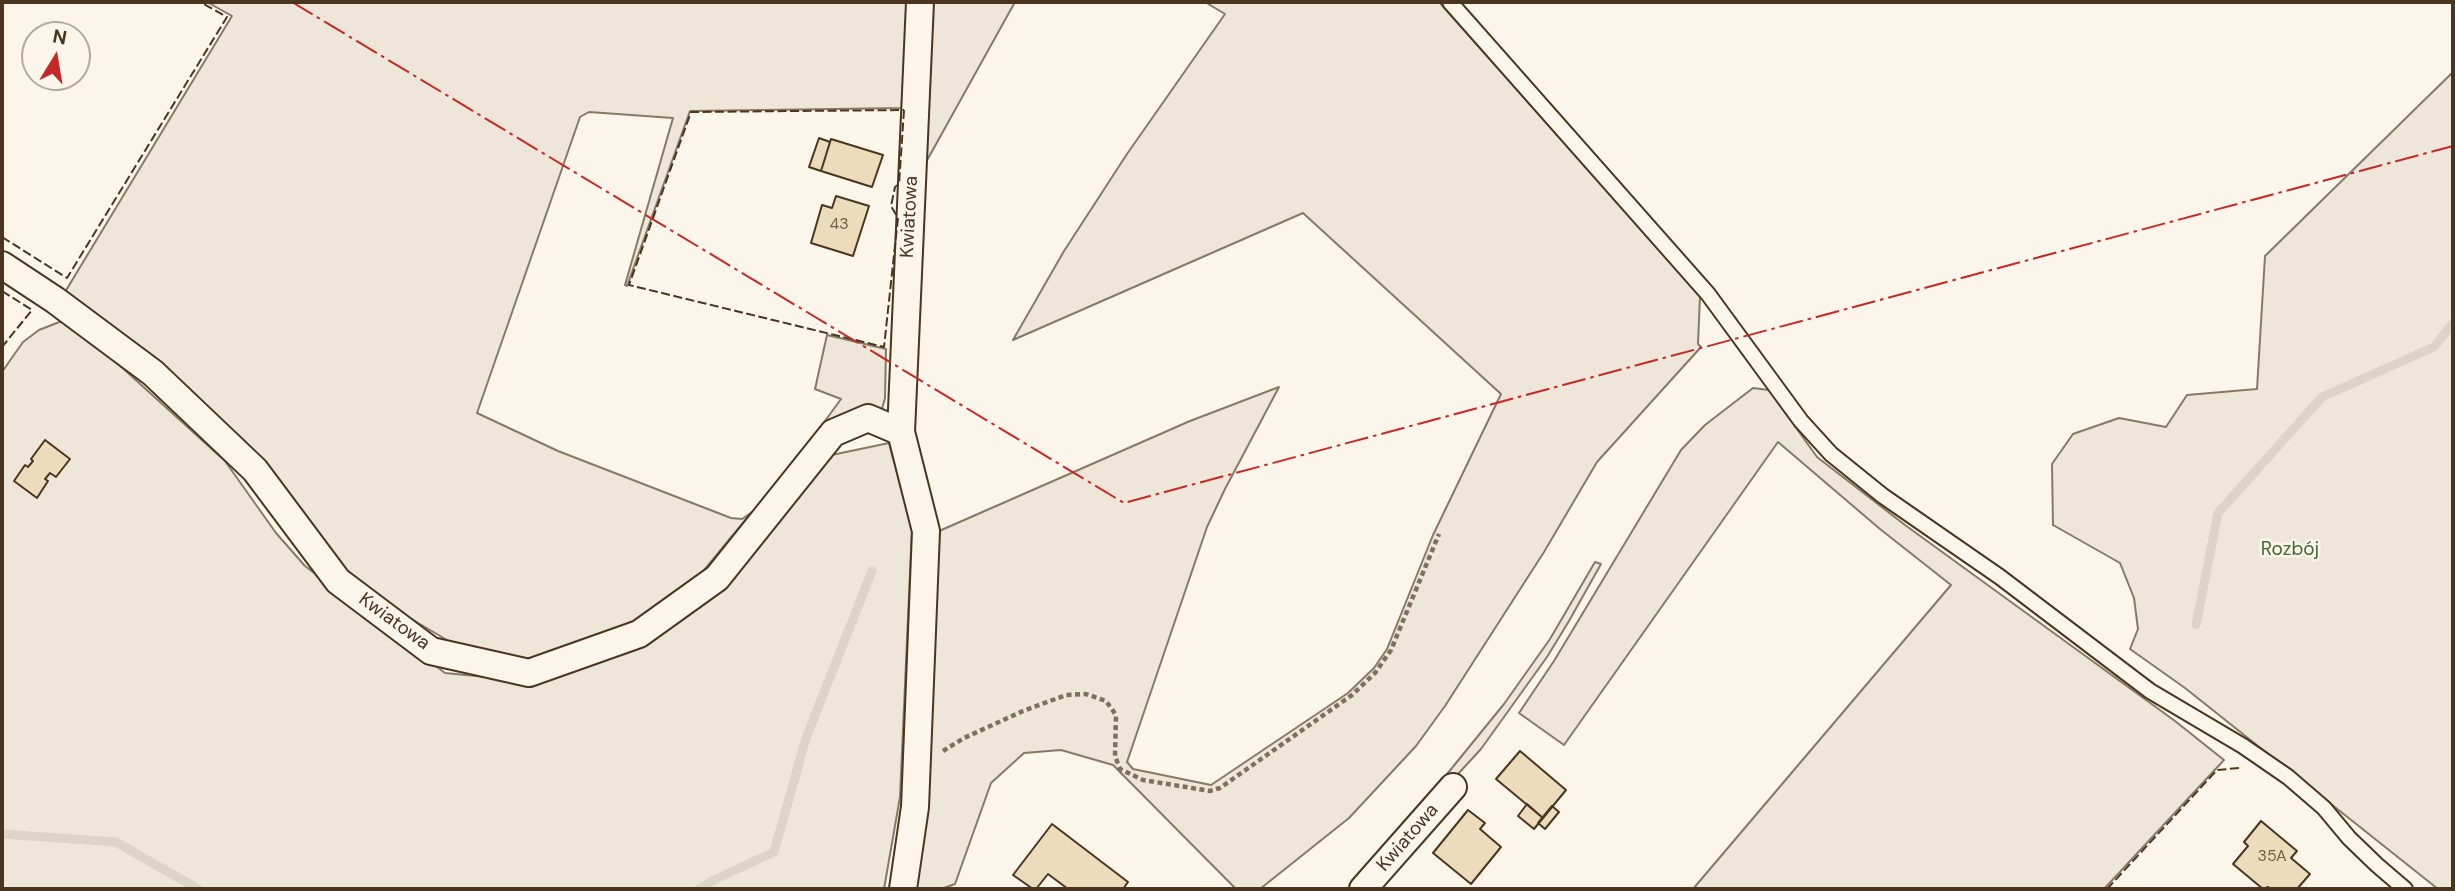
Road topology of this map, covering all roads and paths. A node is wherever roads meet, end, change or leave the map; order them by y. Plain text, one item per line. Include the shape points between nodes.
1 (920, 2) edge
2 (1450, 2) edge
3 (2, 265) edge
4 (901, 432) junction
5 (1439, 534) dead end
6 (916, 774) junction
7 (1453, 786) dead end
8 (903, 889) edge
9 (1363, 889) edge
10 (2405, 889) edge

1 - 4 street, Kwiatowa
2 - 10 lane via 1708,294 1801,421 1831,454 2150,691 2288,777
3 - 4 street, Kwiatowa via 153,373 254,470 338,581 431,651 529,673 639,634 718,578 833,433 868,418
4 - 6 street, Kwiatowa via 926,531
5 - 6 path via 1391,650 1375,673 1352,695 1220,788 1210,791 1143,780 1120,769 1115,756 1116,715 1106,701 1086,694 1066,695 964,738 934,756
6 - 8 street, Kwiatowa
7 - 9 street, Kwiatowa

